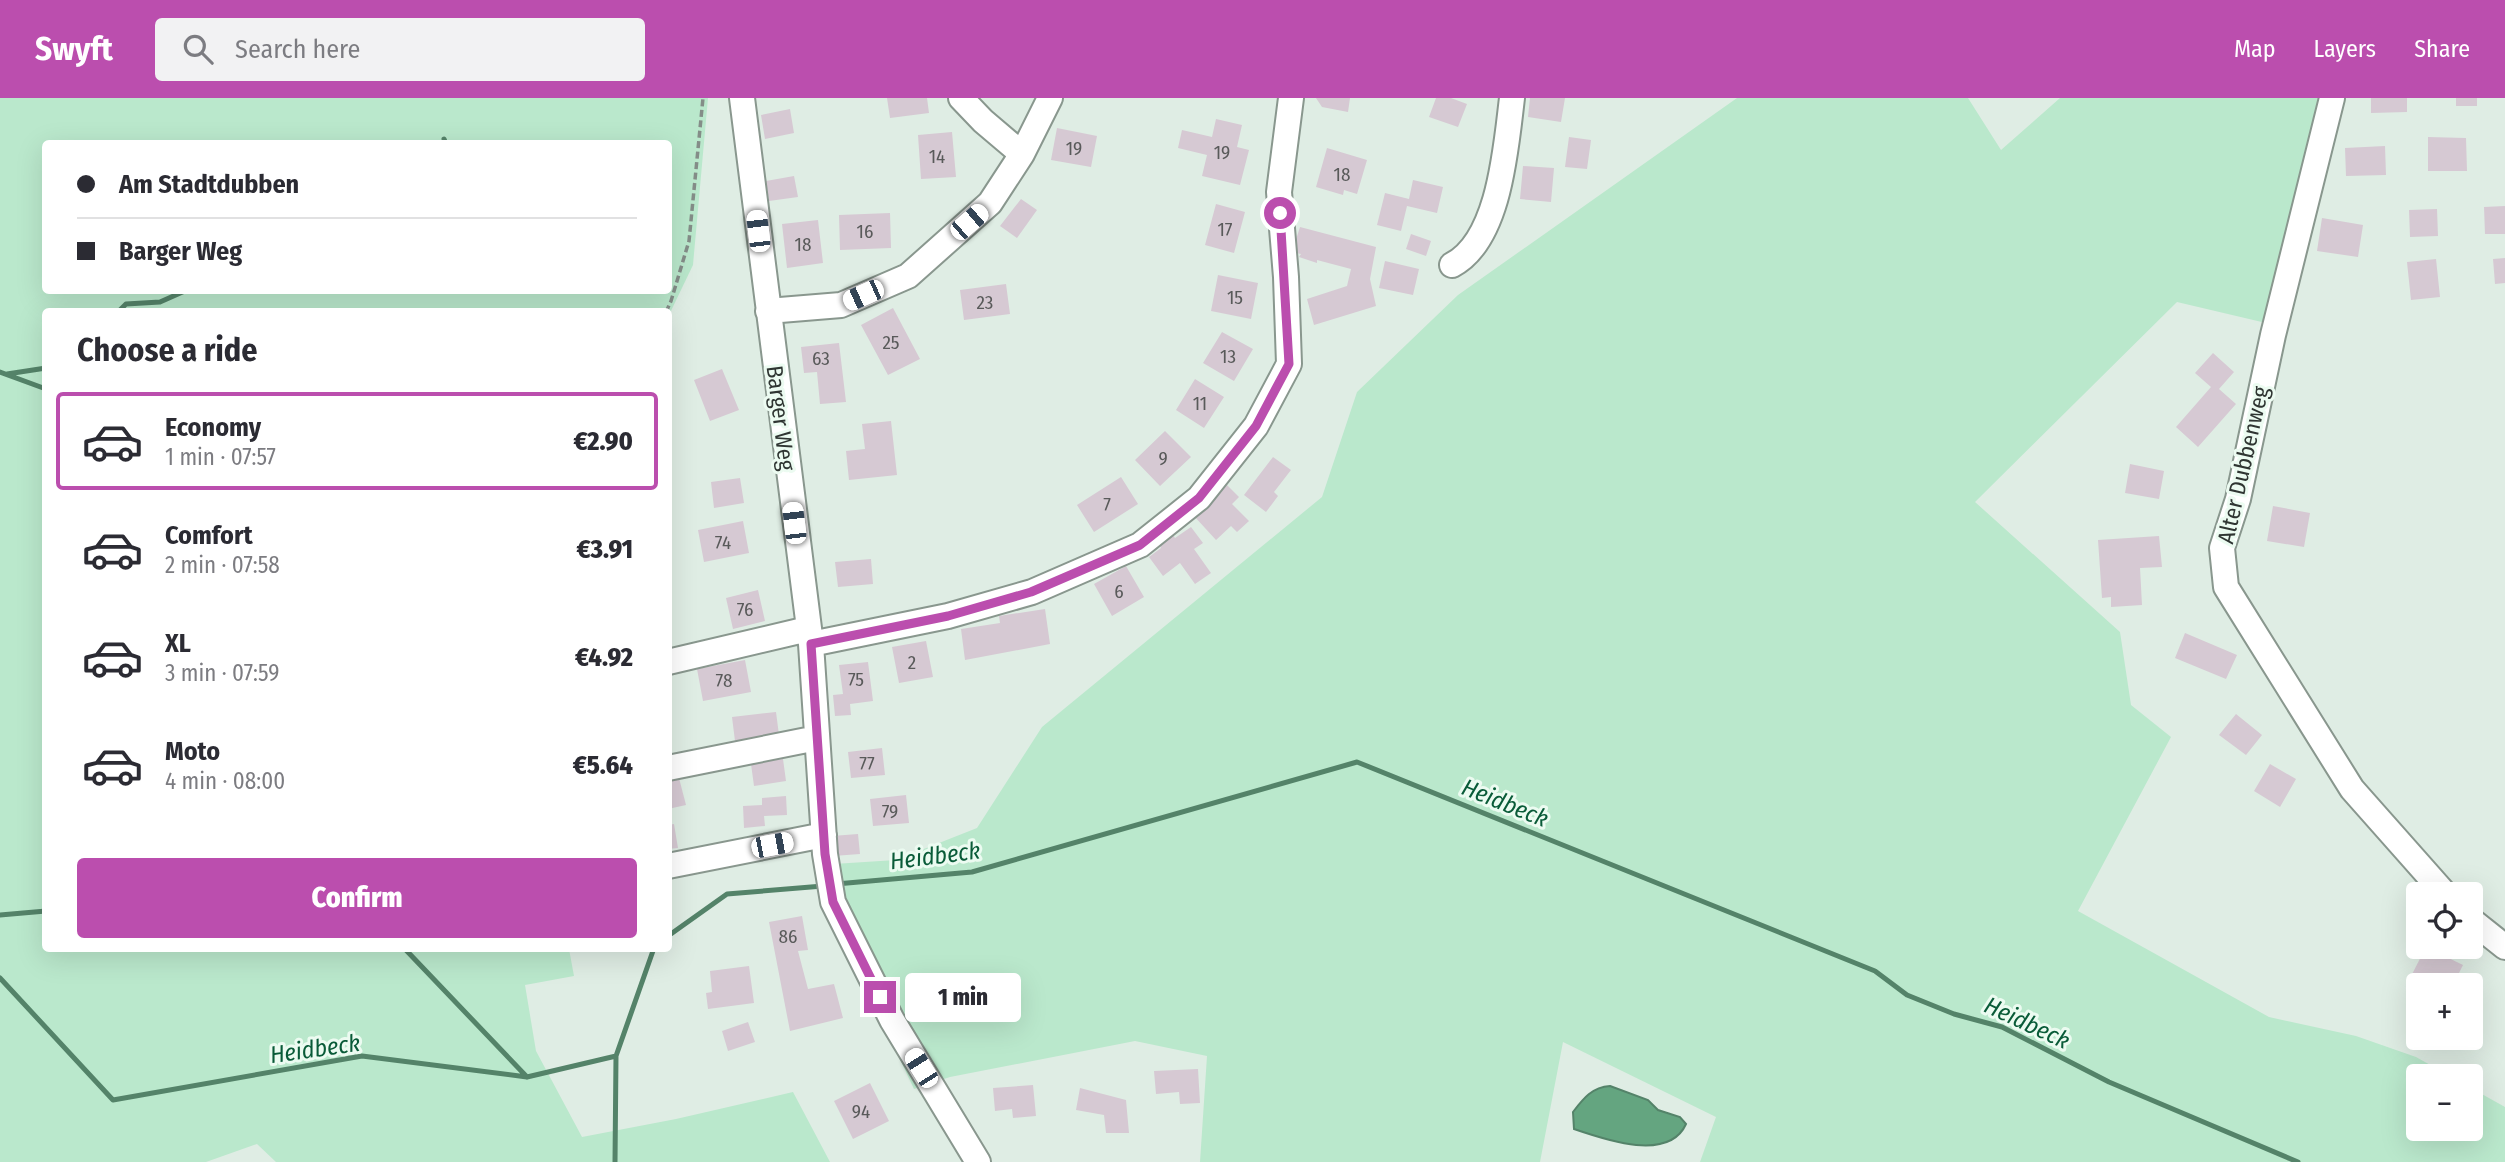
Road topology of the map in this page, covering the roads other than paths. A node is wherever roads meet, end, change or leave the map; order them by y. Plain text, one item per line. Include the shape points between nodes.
1 (741, 98) edge
2 (961, 98) edge
3 (1050, 98) edge
4 (1291, 98) edge
5 (1512, 98) edge
6 (2332, 98) edge
7 (1022, 154) junction
8 (1452, 265) dead end
9 (768, 311) junction
10 (809, 636) junction
11 (672, 661) edge
12 (817, 738) junction
13 (672, 767) edge
14 (825, 844) junction
15 (672, 865) edge
16 (2434, 882) edge
17 (2483, 930) edge
18 (2505, 947) edge
19 (978, 1162) edge

1 - 9 street, Barger Weg
2 - 7 street
3 - 7 street
4 - 10 street via 1279,192 1289,364 1256,426 1199,498 1140,545 1031,592 948,616
5 - 8 street via 1502,175 1483,232 1462,260
6 - 16 street, Alter Dubbenweg via 2238,499 2222,548 2226,587 2352,789
7 - 9 street via 990,204 908,276 841,305
9 - 10 street, Barger Weg
10 - 11 street
10 - 12 street, Barger Weg
12 - 13 street
12 - 14 street, Barger Weg
14 - 15 street
14 - 19 street, Barger Weg via 833,902 892,1020
17 - 18 street

